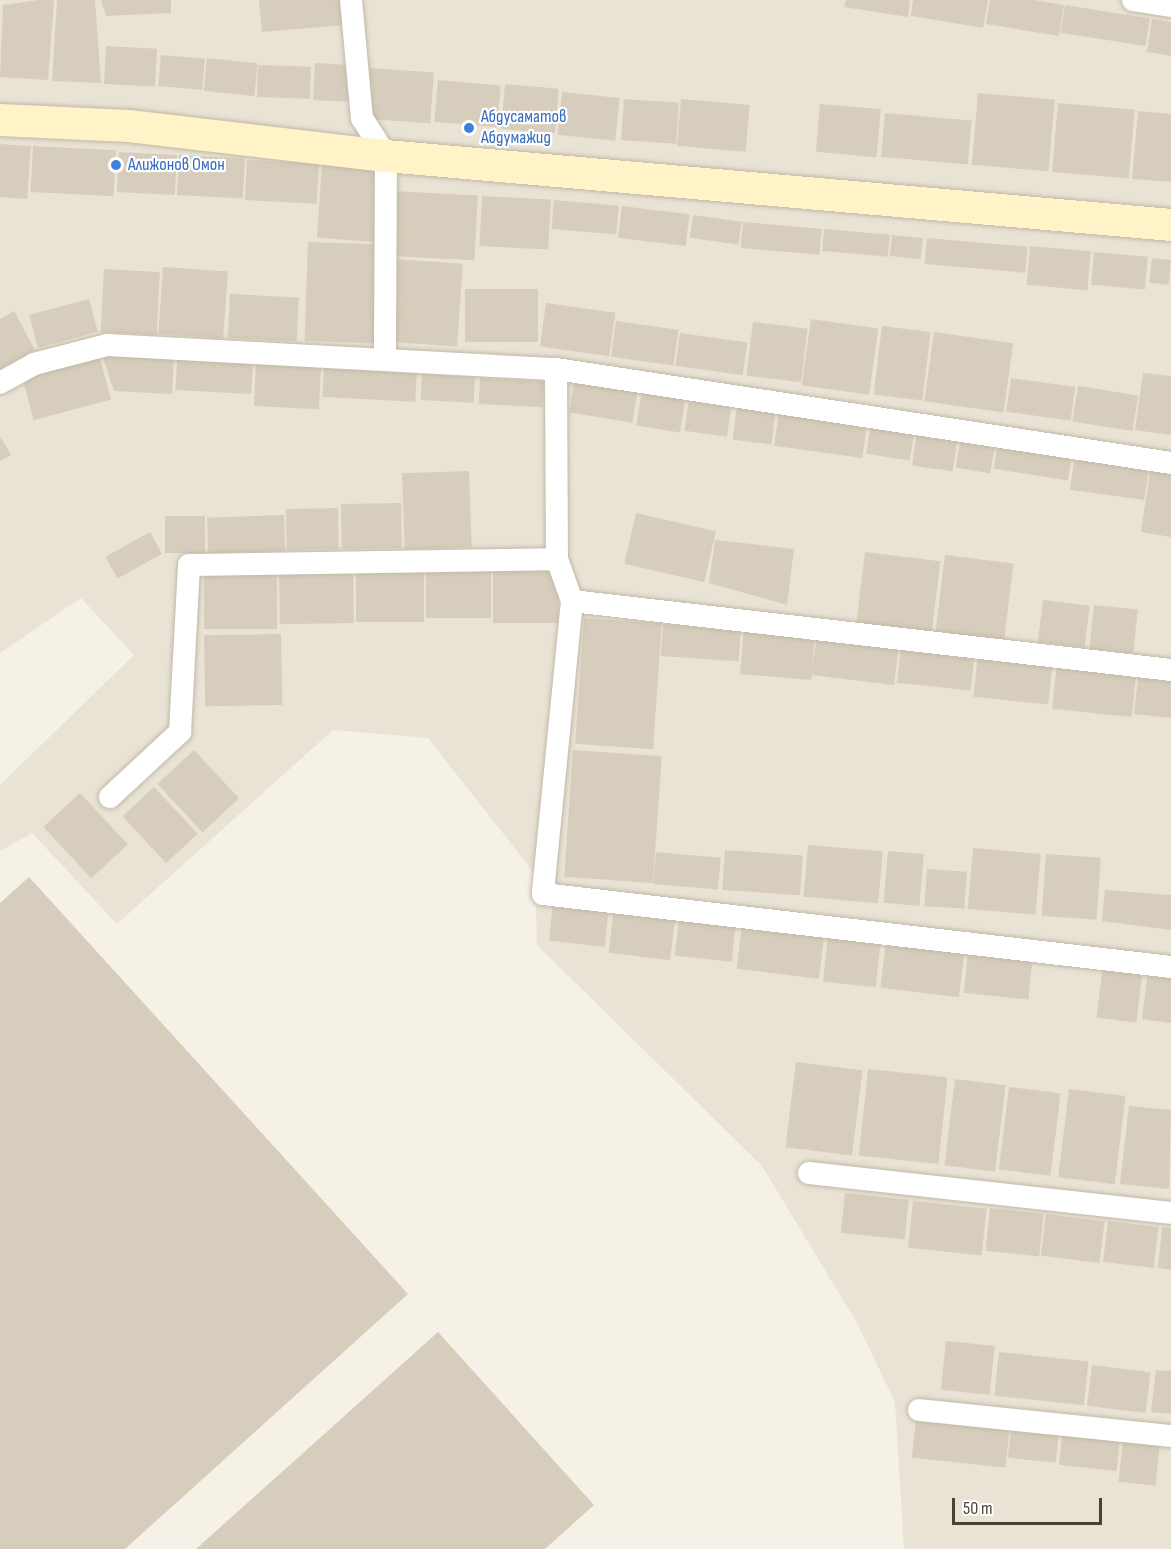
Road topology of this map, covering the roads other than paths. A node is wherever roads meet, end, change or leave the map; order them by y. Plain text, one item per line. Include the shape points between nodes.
1 (351, 0) edge
2 (1133, 0) edge
3 (1171, 6) edge
4 (0, 120) edge
5 (386, 156) junction
6 (1171, 225) edge
7 (385, 360) junction
8 (556, 369) junction
9 (0, 383) edge
10 (1171, 463) edge
11 (557, 559) junction
12 (573, 601) junction
13 (1171, 670) edge
14 (110, 797) dead end
15 (1171, 967) edge
16 (809, 1173) dead end
17 (1171, 1213) edge
18 (919, 1410) dead end
19 (1171, 1436) edge

1 - 5 street via 362,118
2 - 3 street
4 - 5 main road via 129,126
5 - 6 main road
5 - 7 street
7 - 8 street
7 - 9 street via 107,345 34,364
8 - 10 street
8 - 11 street
11 - 12 street
11 - 14 street via 189,565 180,732
12 - 13 street
12 - 15 street via 543,894
16 - 17 street
18 - 19 street

